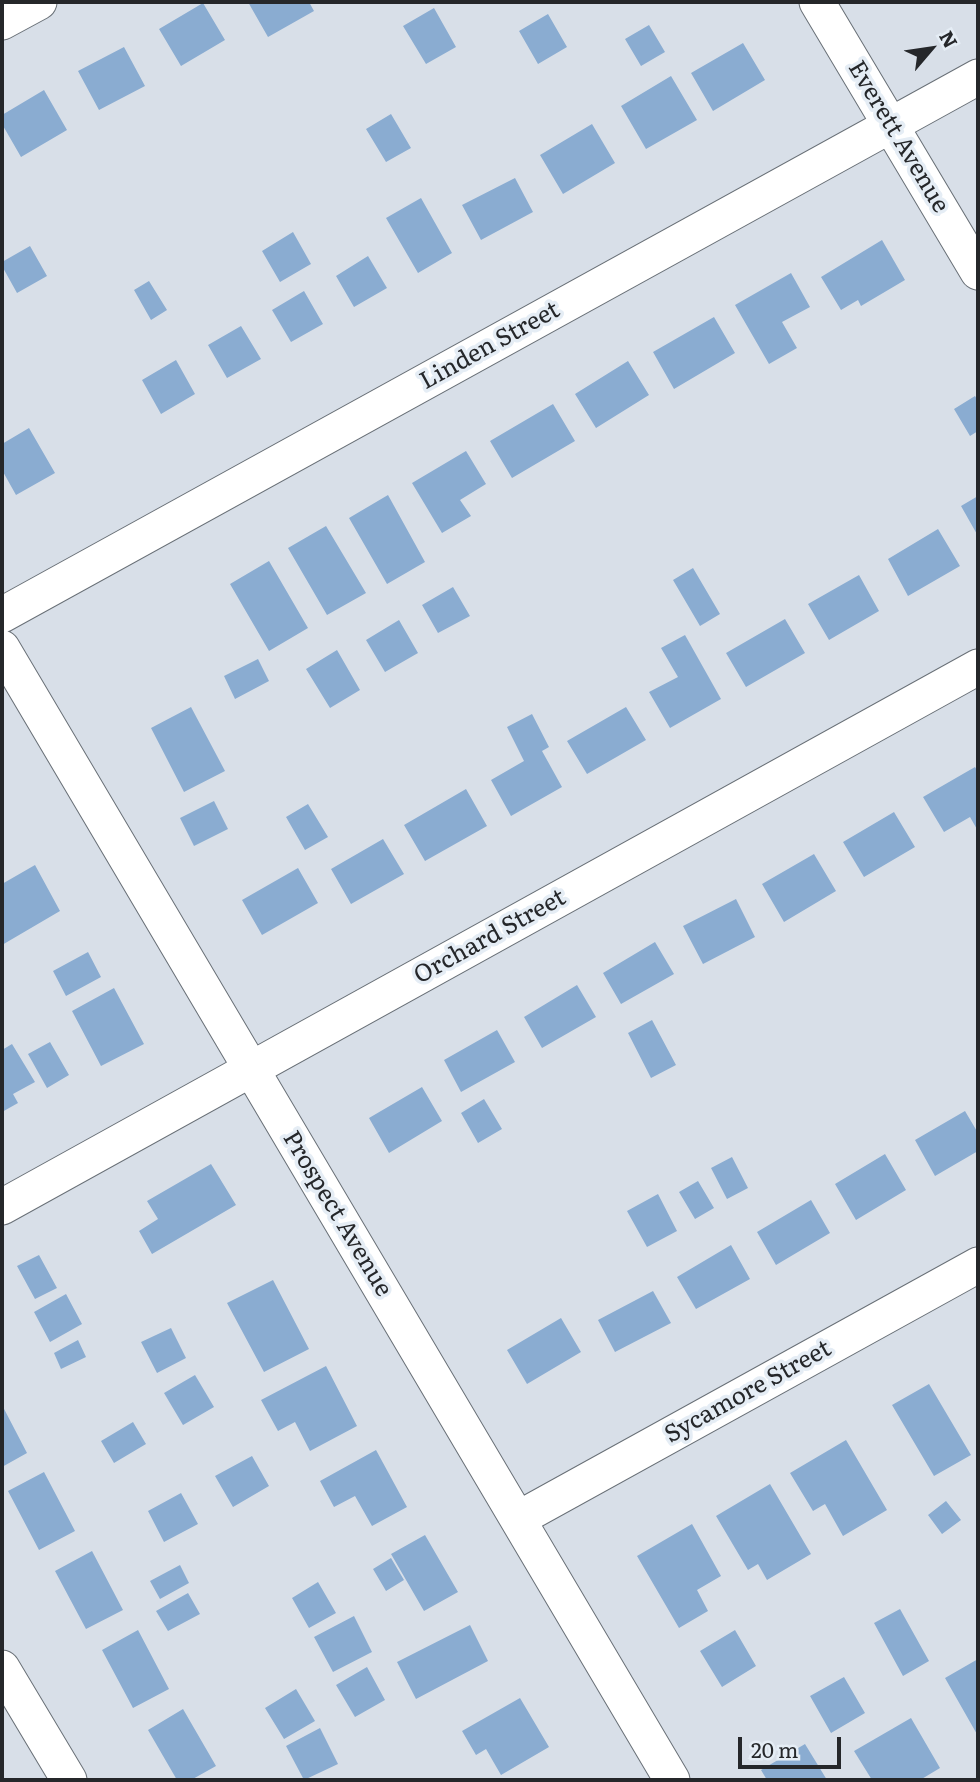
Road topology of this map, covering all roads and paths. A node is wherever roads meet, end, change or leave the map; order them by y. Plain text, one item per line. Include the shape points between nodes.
1 (39, 2) edge
2 (817, 2) edge
3 (2, 22) edge
4 (978, 77) edge
5 (891, 125) junction
6 (978, 272) edge
7 (2, 614) edge
8 (2, 648) edge
9 (978, 667) edge
10 (251, 1069) junction
11 (2, 1207) edge
12 (978, 1265) edge
13 (517, 1519) junction
14 (2, 1668) edge
15 (69, 1780) edge
16 (672, 1780) edge

1 - 3 street
2 - 5 street, Everett Avenue
4 - 5 street, Linden Street
5 - 6 street, Everett Avenue
5 - 7 street, Linden Street
8 - 10 street, Prospect Avenue
9 - 10 street, Orchard Street
10 - 11 street, Orchard Street
10 - 13 street, Prospect Avenue
12 - 13 street, Sycamore Street
13 - 16 street, Prospect Avenue
14 - 15 street

